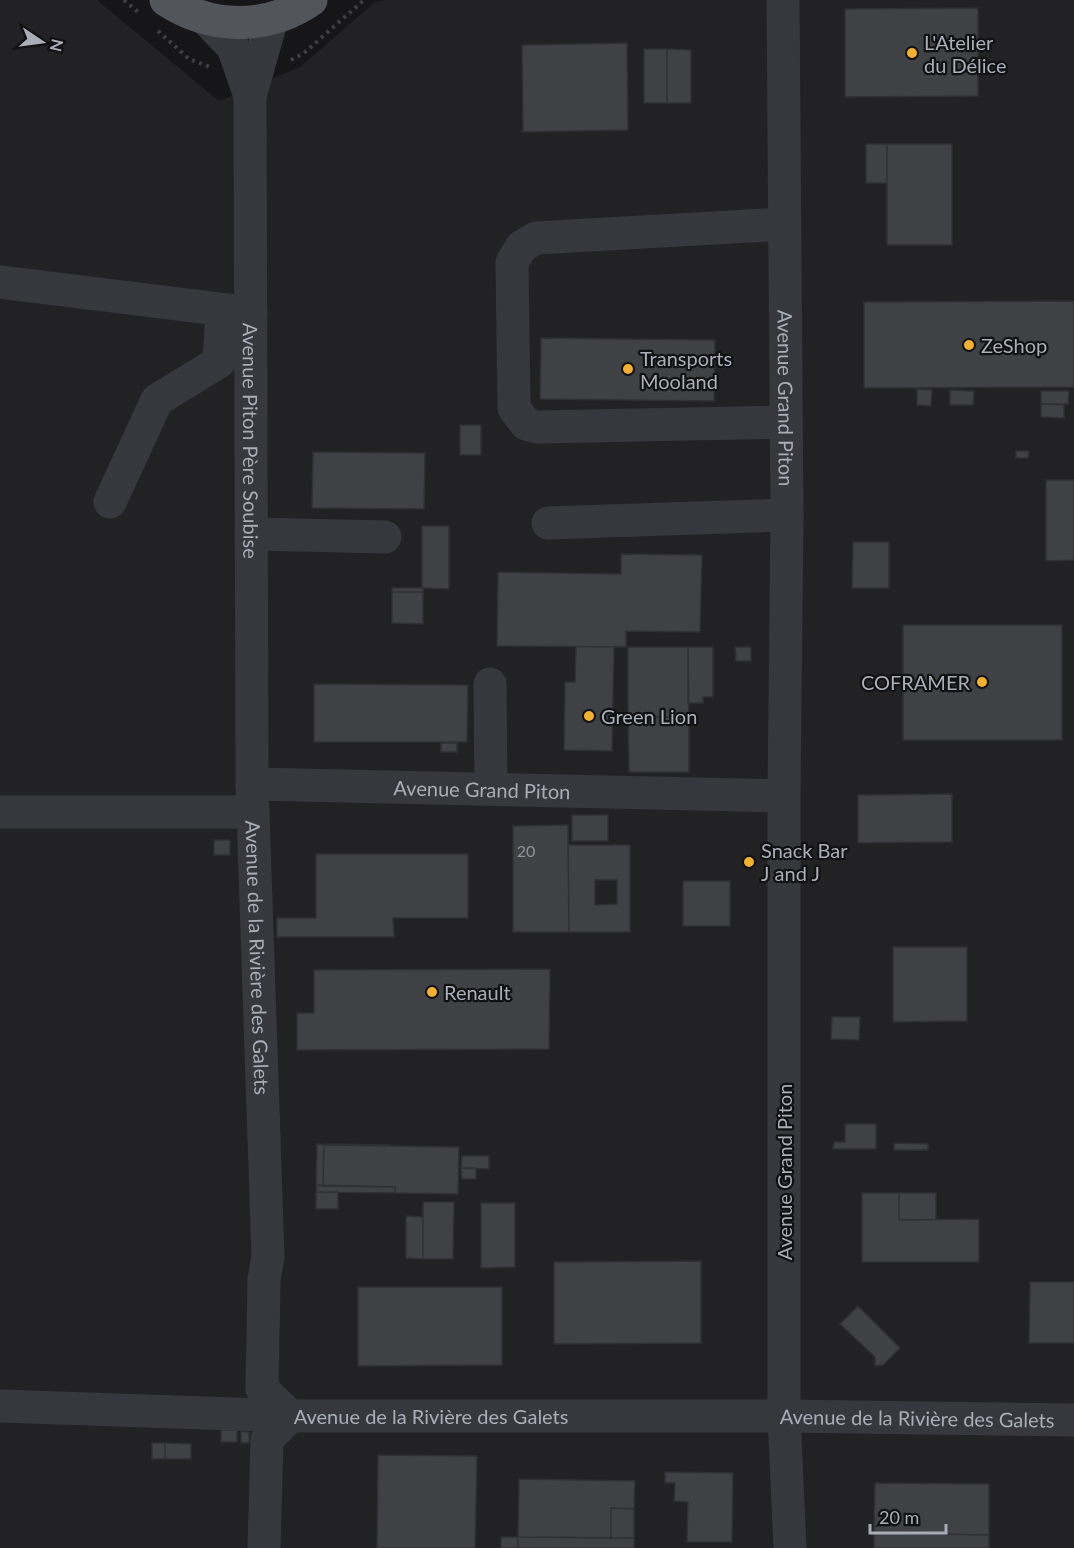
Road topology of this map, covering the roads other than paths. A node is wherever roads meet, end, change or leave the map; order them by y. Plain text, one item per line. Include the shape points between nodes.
1 (166, 0) edge
2 (311, 0) edge
3 (783, 0) edge
4 (272, 19) junction
5 (207, 20) junction
6 (250, 96) junction
7 (784, 224) junction
8 (0, 282) edge
9 (236, 311) junction
10 (786, 422) junction
11 (110, 502) dead end
12 (787, 514) junction
13 (548, 523) dead end
14 (252, 534) junction
15 (385, 537) dead end
16 (490, 684) dead end
17 (491, 789) junction
18 (784, 796) junction
19 (253, 798) junction
20 (0, 812) edge
21 (0, 1406) edge
22 (290, 1416) junction
23 (784, 1416) junction
24 (1074, 1420) edge
25 (264, 1548) edge
26 (790, 1548) edge

1 - 5 main road
2 - 4 main road
3 - 7 street, Avenue Grand Piton
4 - 5 main road via 240,23
4 - 6 street
5 - 6 street via 233,47
6 - 9 street, Avenue Piton Père Soubise
7 - 10 street, Avenue Grand Piton
7 - 10 street via 536,238 522,246 512,262 512,273 514,408 526,424 538,427
8 - 9 street
9 - 11 street via 219,363 157,400
9 - 14 street, Avenue Piton Père Soubise
10 - 12 street, Avenue Grand Piton
12 - 13 street
12 - 18 street, Avenue Grand Piton
14 - 15 street
14 - 19 street, Avenue Piton Père Soubise
16 - 17 street
17 - 18 street, Avenue Grand Piton
17 - 19 street, Avenue Grand Piton
18 - 23 street, Avenue Grand Piton
19 - 20 street, Avenue Grand Piton
19 - 22 street, Avenue de la Rivière des Galets via 268,1257 262,1389
21 - 22 street
22 - 23 street, Avenue de la Rivière des Galets
22 - 25 street via 267,1440
23 - 24 street, Avenue de la Rivière des Galets
23 - 26 street, Avenue Grand Piton

